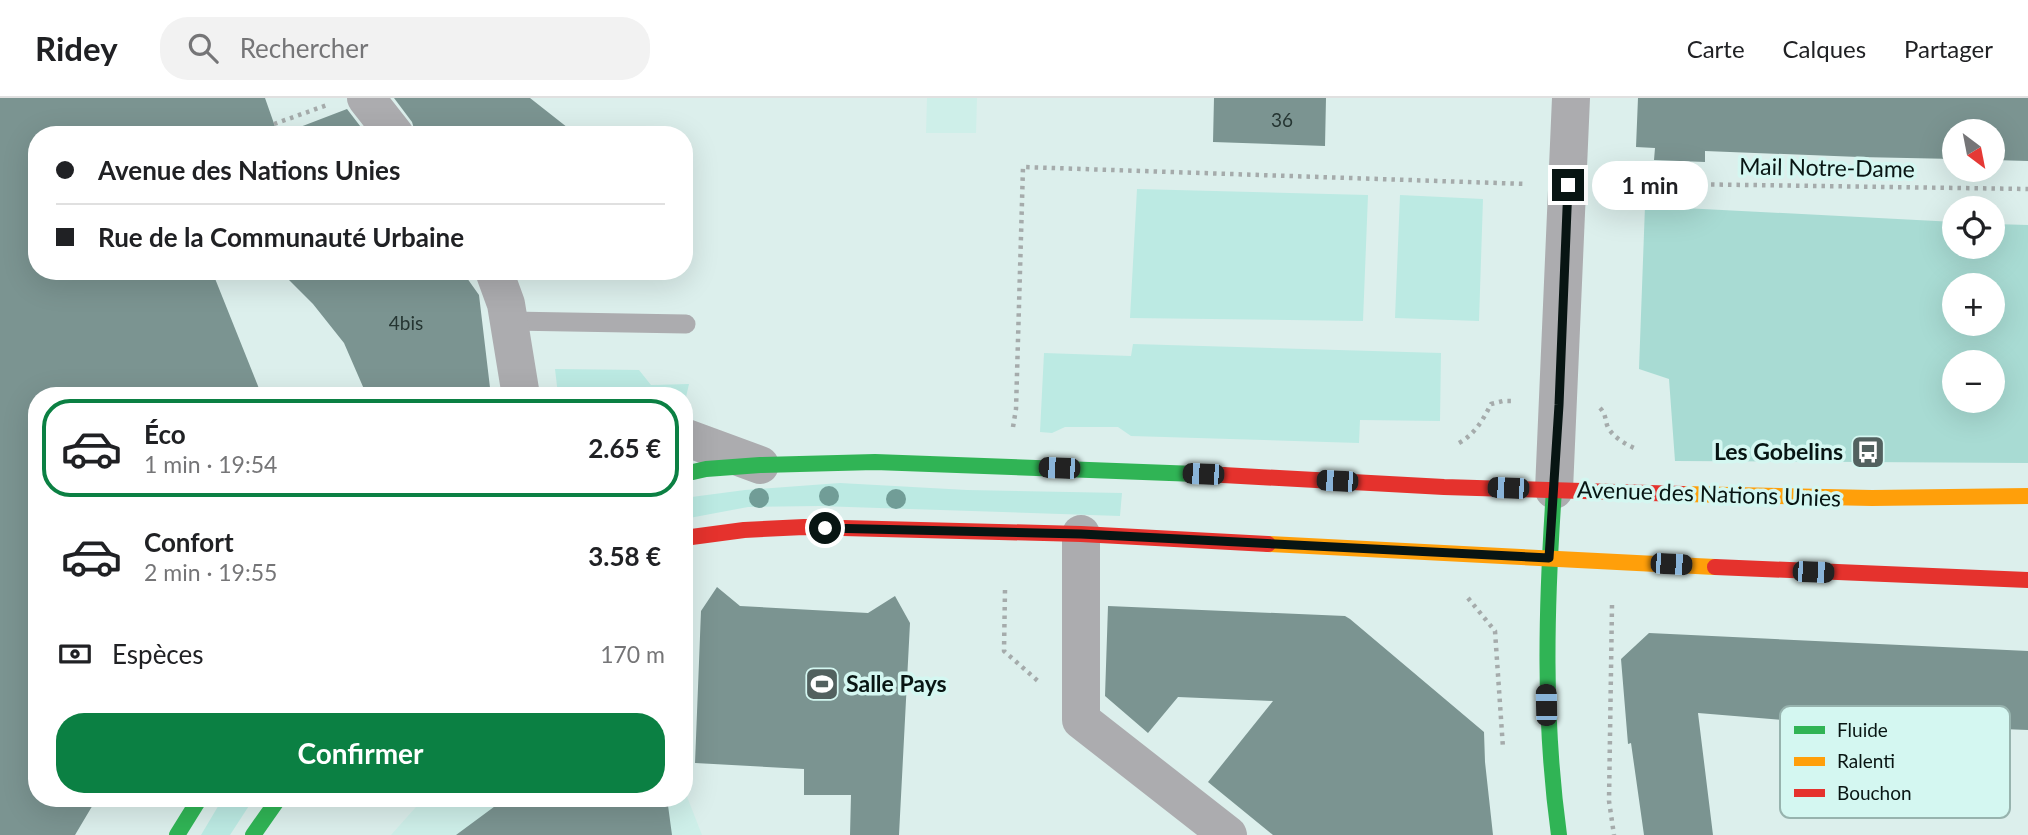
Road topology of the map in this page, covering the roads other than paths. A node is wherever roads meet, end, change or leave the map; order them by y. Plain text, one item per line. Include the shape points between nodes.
1 (1571, 98) edge
2 (351, 100) edge
3 (384, 126) edge
4 (497, 280) edge
5 (510, 321) junction
6 (686, 324) dead end
7 (520, 387) edge
8 (693, 440) edge
9 (760, 465) junction
10 (693, 472) edge
11 (1554, 489) junction
12 (2028, 496) edge
13 (1081, 534) junction
14 (693, 537) edge
15 (1549, 558) junction
16 (2028, 580) edge
17 (194, 807) edge
18 (273, 807) edge
19 (177, 835) edge
20 (253, 835) edge
21 (1228, 835) edge
22 (1559, 835) edge

1 - 11 street
2 - 3 street
4 - 5 street
5 - 6 lane
5 - 7 street
8 - 9 street, Avenue des Nations Unies
9 - 10 main road, Avenue des Nations Unies
9 - 11 main road, Avenue des Nations Unies via 875,462
11 - 12 main road, Avenue des Nations Unies via 1872,498
11 - 15 main road
13 - 14 main road via 804,527
13 - 15 main road
13 - 21 street via 1081,720
15 - 16 main road
15 - 22 main road via 1546,729
17 - 19 main road
18 - 20 main road

